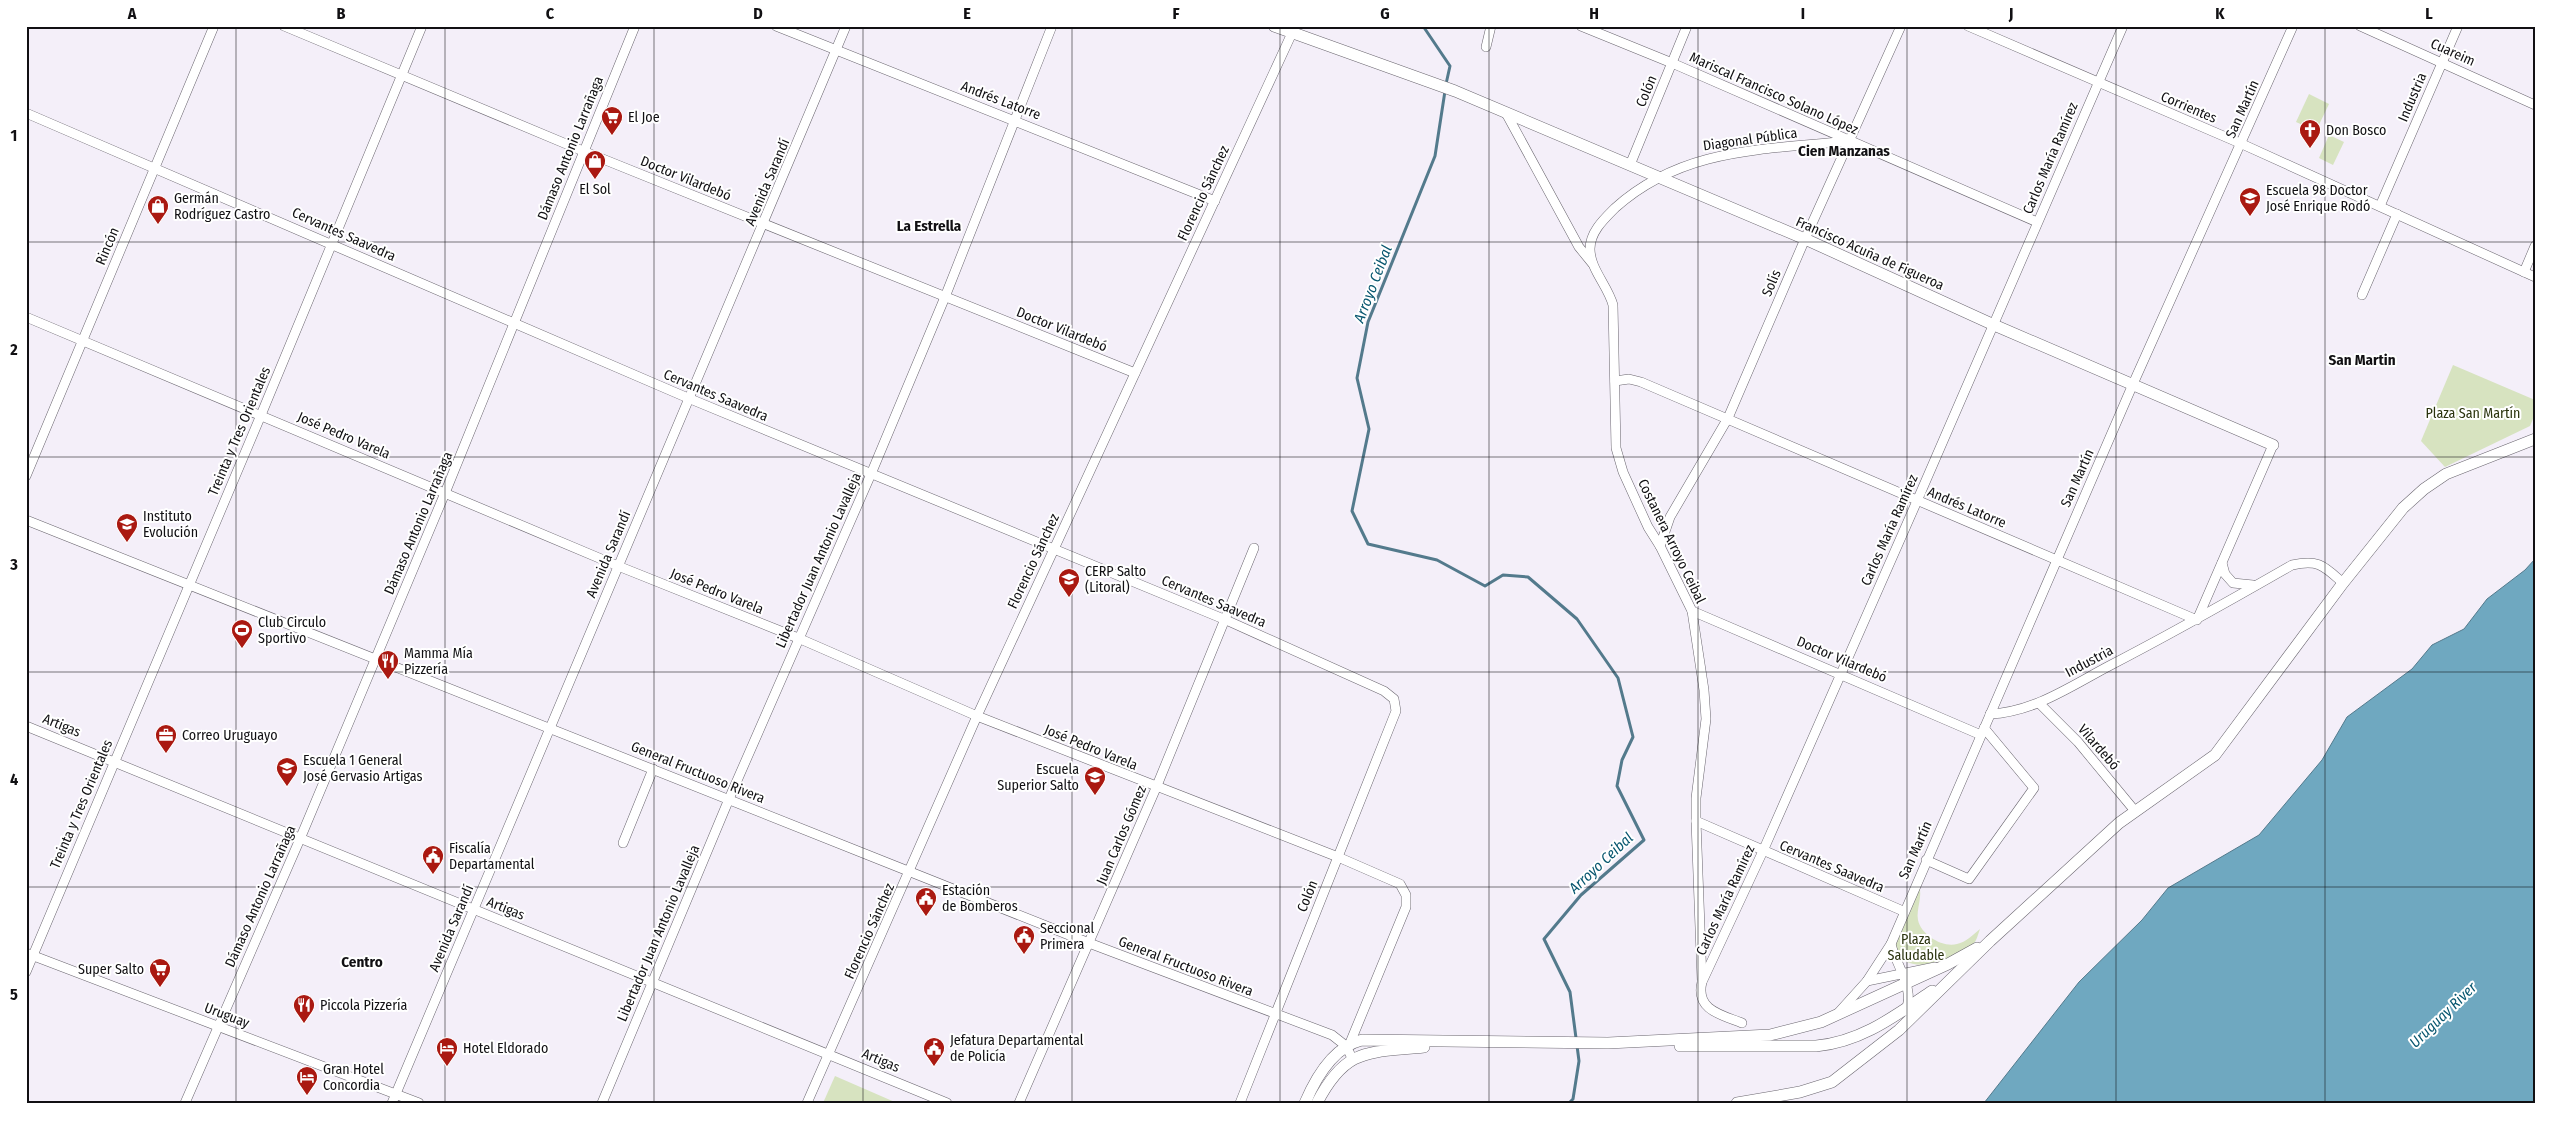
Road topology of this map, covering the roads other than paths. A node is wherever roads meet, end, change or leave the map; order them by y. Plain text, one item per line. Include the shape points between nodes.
1 (214, 26) edge
2 (284, 26) edge
3 (422, 26) edge
4 (635, 26) edge
5 (776, 26) edge
6 (846, 26) edge
7 (1052, 26) edge
8 (1274, 26) edge
9 (1491, 26) edge
10 (1581, 26) edge
11 (1687, 26) edge
12 (1901, 26) edge
13 (1968, 26) edge
14 (2123, 26) edge
15 (2293, 26) edge
16 (2360, 26) edge
17 (2458, 26) edge
18 (1292, 33) junction
19 (1486, 47) dead end
20 (836, 51) junction
21 (2442, 62) junction
22 (1672, 63) junction
23 (401, 74) junction
24 (2098, 82) junction
25 (2535, 105) edge
26 (26, 113) edge
27 (1506, 113) junction
28 (1014, 120) junction
29 (1849, 140) junction
30 (2242, 144) junction
31 (583, 152) junction
32 (1630, 165) junction
33 (155, 168) junction
34 (1658, 178) junction
35 (1215, 201) junction
36 (2380, 206) junction
37 (2397, 214) junction
38 (2037, 222) junction
39 (764, 224) junction
40 (1805, 239) junction
41 (332, 244) junction
42 (2535, 246) edge
43 (1594, 265) junction
44 (2524, 272) junction
45 (2535, 277) edge
46 (2362, 295) dead end
47 (946, 297) junction
48 (26, 317) edge
49 (515, 324) junction
50 (1994, 325) junction
51 (82, 342) junction
52 (1135, 374) junction
53 (1615, 381) junction
54 (2133, 384) junction
55 (688, 398) junction
56 (261, 415) junction
57 (1728, 418) junction
58 (2535, 439) edge
59 (2272, 445) joint
60 (871, 474) junction
61 (26, 476) edge
62 (446, 493) junction
63 (1917, 501) junction
64 (26, 520) edge
65 (1660, 546) junction
66 (1254, 548) dead end
67 (1054, 550) junction
68 (2057, 559) junction
69 (2222, 563) junction
70 (618, 566) junction
71 (2343, 583) junction
72 (189, 584) junction
73 (2256, 585) junction
74 (1692, 611) junction
75 (1226, 620) junction
76 (2197, 620) junction
77 (798, 638) junction
78 (376, 658) junction
79 (1841, 673) junction
80 (1394, 699) joint
81 (2039, 703) junction
82 (1990, 714) junction
83 (977, 716) junction
84 (26, 726) edge
85 (550, 728) junction
86 (1983, 731) junction
87 (114, 761) junction
88 (653, 769) junction
89 (1156, 788) junction
90 (729, 799) junction
91 (2135, 811) junction
92 (1696, 821) junction
93 (300, 839) junction
94 (623, 843) dead end
95 (1763, 851) junction
96 (1338, 857) junction
97 (1926, 860) junction
98 (910, 872) junction
99 (474, 910) junction
100 (1903, 911) junction
101 (1990, 941) junction
102 (1089, 943) junction
103 (1890, 944) junction
104 (30, 955) edge
105 (26, 972) edge
106 (1956, 976) junction
107 (1904, 977) junction
108 (1867, 981) junction
109 (653, 982) junction
110 (1702, 982) junction
111 (1907, 1007) junction
112 (1275, 1015) junction
113 (1835, 1016) junction
114 (1742, 1023) dead end
115 (218, 1027) junction
116 (1899, 1030) junction
117 (1476, 1042) junction
118 (1631, 1042) junction
119 (1353, 1043) junction
120 (828, 1053) junction
121 (1352, 1058) junction
122 (394, 1098) edge
123 (185, 1103) edge
124 (419, 1103) edge
125 (602, 1103) edge
126 (807, 1103) edge
127 (947, 1103) edge
128 (1019, 1103) edge
129 (1240, 1103) edge
130 (1306, 1103) edge
131 (1317, 1103) edge
132 (1737, 1103) edge

1 - 33 street, Rincón
2 - 23 street, Doctor Vilardebó
3 - 23 street, Treinta y Tres Orientales
4 - 31 street, Dámaso Antonio Larrañaga
5 - 20 street, Andrés Latorre
6 - 20 street, Avenida Sarandí
7 - 28 street, Libertador Juan Antonio Lavalleja
8 - 18 street, Francisco Acuña de Figueroa
9 - 19 street
10 - 22 street, Mariscal Francisco Solano López
11 - 22 street, Colón
12 - 29 street, Solís
13 - 24 street, Corrientes
14 - 24 street, Carlos María Ramírez
15 - 30 street, San Martín
16 - 21 street, Cuareim
17 - 21 street, Industria
18 - 27 street, Francisco Acuña de Figueroa via 1455,91
18 - 35 street, Florencio Sánchez
20 - 28 street, Andrés Latorre
20 - 39 street, Avenida Sarandí
21 - 25 street, Cuareim
21 - 36 street, Industria
22 - 29 street, Mariscal Francisco Solano López
22 - 32 street, Colón
23 - 31 street, Doctor Vilardebó
23 - 41 street, Treinta y Tres Orientales
24 - 30 street, Corrientes
24 - 38 street, Carlos María Ramírez
26 - 33 street, Cervantes Saavedra
27 - 32 street, Francisco Acuña de Figueroa
27 - 43 street via 1579,247
28 - 35 street, Andrés Latorre
28 - 47 street, Libertador Juan Antonio Lavalleja
29 - 34 street, Diagonal Pública via 1728,154 1690,162
29 - 38 street, Mariscal Francisco Solano López
29 - 40 street, Solís
30 - 36 street, Corrientes
30 - 54 street, San Martín
31 - 39 street, Doctor Vilardebó
31 - 49 street, Dámaso Antonio Larrañaga
32 - 34 street, Francisco Acuña de Figueroa
33 - 41 street, Cervantes Saavedra
33 - 51 street, Rincón
34 - 40 street, Francisco Acuña de Figueroa
34 - 43 street, Costanera Arroyo Ceibal via 1626,198 1605,218 1592,236 1590,250
35 - 52 street, Florencio Sánchez
36 - 37 street, Corrientes
37 - 44 street, Corrientes
37 - 46 street
38 - 50 street, Carlos María Ramírez
39 - 47 street, Doctor Vilardebó
39 - 55 street, Avenida Sarandí
40 - 50 street, Francisco Acuña de Figueroa
40 - 57 street, Solís
41 - 49 street, Cervantes Saavedra
41 - 56 street, Treinta y Tres Orientales
42 - 44 street
43 - 53 street, Costanera Arroyo Ceibal via 1609,291 1612,305
44 - 45 street, Corrientes
47 - 52 street, Doctor Vilardebó
47 - 60 street, Libertador Juan Antonio Lavalleja
48 - 51 street, José Pedro Varela
49 - 55 street, Cervantes Saavedra
49 - 62 street, Dámaso Antonio Larrañaga
50 - 54 street, Francisco Acuña de Figueroa
50 - 63 street, Carlos María Ramírez
51 - 56 street, José Pedro Varela
51 - 61 street, Rincón
52 - 67 street, Florencio Sánchez
53 - 57 street, Andrés Latorre via 1629,379 1642,382
53 - 65 street, Costanera Arroyo Ceibal via 1616,448 1644,519
54 - 59 street, Francisco Acuña de Figueroa
54 - 68 street, San Martín
55 - 60 street, Cervantes Saavedra
55 - 70 street, Avenida Sarandí
56 - 62 street, José Pedro Varela
56 - 72 street, Treinta y Tres Orientales
57 - 63 street, Andrés Latorre
57 - 65 street, Solís via 1670,517
58 - 71 street via 2446,474 2424,489 2403,508
59 - 69 street
60 - 67 street, Cervantes Saavedra
60 - 77 street, Libertador Juan Antonio Lavalleja
62 - 70 street, José Pedro Varela
62 - 78 street, Dámaso Antonio Larrañaga
63 - 68 street, Andrés Latorre
63 - 79 street, Carlos María Ramírez
64 - 72 street, General Fructuoso Rivera
65 - 74 street, Costanera Arroyo Ceibal
66 - 75 street, Juan Carlos Gómez
67 - 75 street, Cervantes Saavedra
67 - 83 street, Florencio Sánchez
68 - 76 street, Andrés Latorre
68 - 82 street, San Martín
69 - 73 street via 2224,574 2233,583
69 - 76 street
70 - 77 street, José Pedro Varela
70 - 85 street, Avenida Sarandí
71 - 73 street, Industria via 2323,565 2309,561 2292,564
71 - 91 street via 2215,755
72 - 78 street, General Fructuoso Rivera
72 - 87 street, Treinta y Tres Orientales
73 - 76 street, Industria
74 - 79 street, Doctor Vilardebó
74 - 92 street, Costanera Arroyo Ceibal via 1706,719
75 - 80 street, Cervantes Saavedra via 1384,691
75 - 89 street, Juan Carlos Gómez
76 - 81 street, Industria
77 - 83 street, José Pedro Varela
77 - 90 street, Libertador Juan Antonio Lavalleja
78 - 85 street, General Fructuoso Rivera
78 - 93 street, Dámaso Antonio Larrañaga
79 - 86 street, Doctor Vilardebó
79 - 95 street, Carlos María Ramírez
80 - 96 street, Colón via 1396,712
81 - 82 street, Industria via 2009,713
81 - 91 street, Vilardebó via 2078,742
82 - 86 street, San Martín
83 - 89 street, José Pedro Varela
83 - 98 street, Florencio Sánchez
84 - 87 street, Artigas
85 - 88 street, General Fructuoso Rivera
85 - 99 street, Avenida Sarandí
86 - 97 street, San Martín
86 - 97 street via 2034,788 1969,879
87 - 93 street, Artigas
87 - 104 street, Treinta y Tres Orientales
88 - 90 street, General Fructuoso Rivera
88 - 94 street
89 - 96 street, José Pedro Varela
89 - 102 street, Juan Carlos Gómez
90 - 98 street, General Fructuoso Rivera
90 - 109 street, Libertador Juan Antonio Lavalleja
91 - 101 street
92 - 95 street, Cervantes Saavedra
92 - 110 street, Costanera Arroyo Ceibal
93 - 99 street, Artigas
93 - 115 street, Dámaso Antonio Larrañaga
95 - 100 street, Cervantes Saavedra
95 - 110 street, Carlos María Ramírez
96 - 112 street, Colón
96 - 119 street, José Pedro Varela via 1400,884 1406,895 1406,907
97 - 100 street, San Martín
98 - 102 street, General Fructuoso Rivera
98 - 120 street, Florencio Sánchez
99 - 109 street, Artigas
99 - 122 street, Avenida Sarandí
100 - 103 street, San Martín
101 - 106 street
101 - 107 street via 1948,964
102 - 112 street, General Fructuoso Rivera
102 - 128 street, Juan Carlos Gómez
103 - 107 street
103 - 108 street, San Martín
104 - 105 street, Treinta y Tres Orientales
104 - 115 street, Uruguay
106 - 111 street
106 - 116 street
107 - 108 street
107 - 111 street
107 - 113 street
108 - 113 street, San Martín
109 - 120 street, Artigas
109 - 125 street, Libertador Juan Antonio Lavalleja
110 - 114 street via 1701,998 1707,1008
111 - 116 street
111 - 118 street via 1874,1029 1836,1044 1659,1046
112 - 119 street, General Fructuoso Rivera
112 - 129 street, Colón
113 - 118 street via 1795,1030 1770,1034
115 - 122 street, Uruguay
115 - 123 street, Dámaso Antonio Larrañaga
116 - 132 street via 1832,1082 1800,1092
117 - 118 street
117 - 119 street
117 - 121 street via 1365,1053
119 - 121 street
119 - 130 street via 1318,1076
120 - 126 street, Florencio Sánchez
120 - 127 street, Artigas
121 - 131 street via 1329,1083
122 - 124 street, Uruguay

